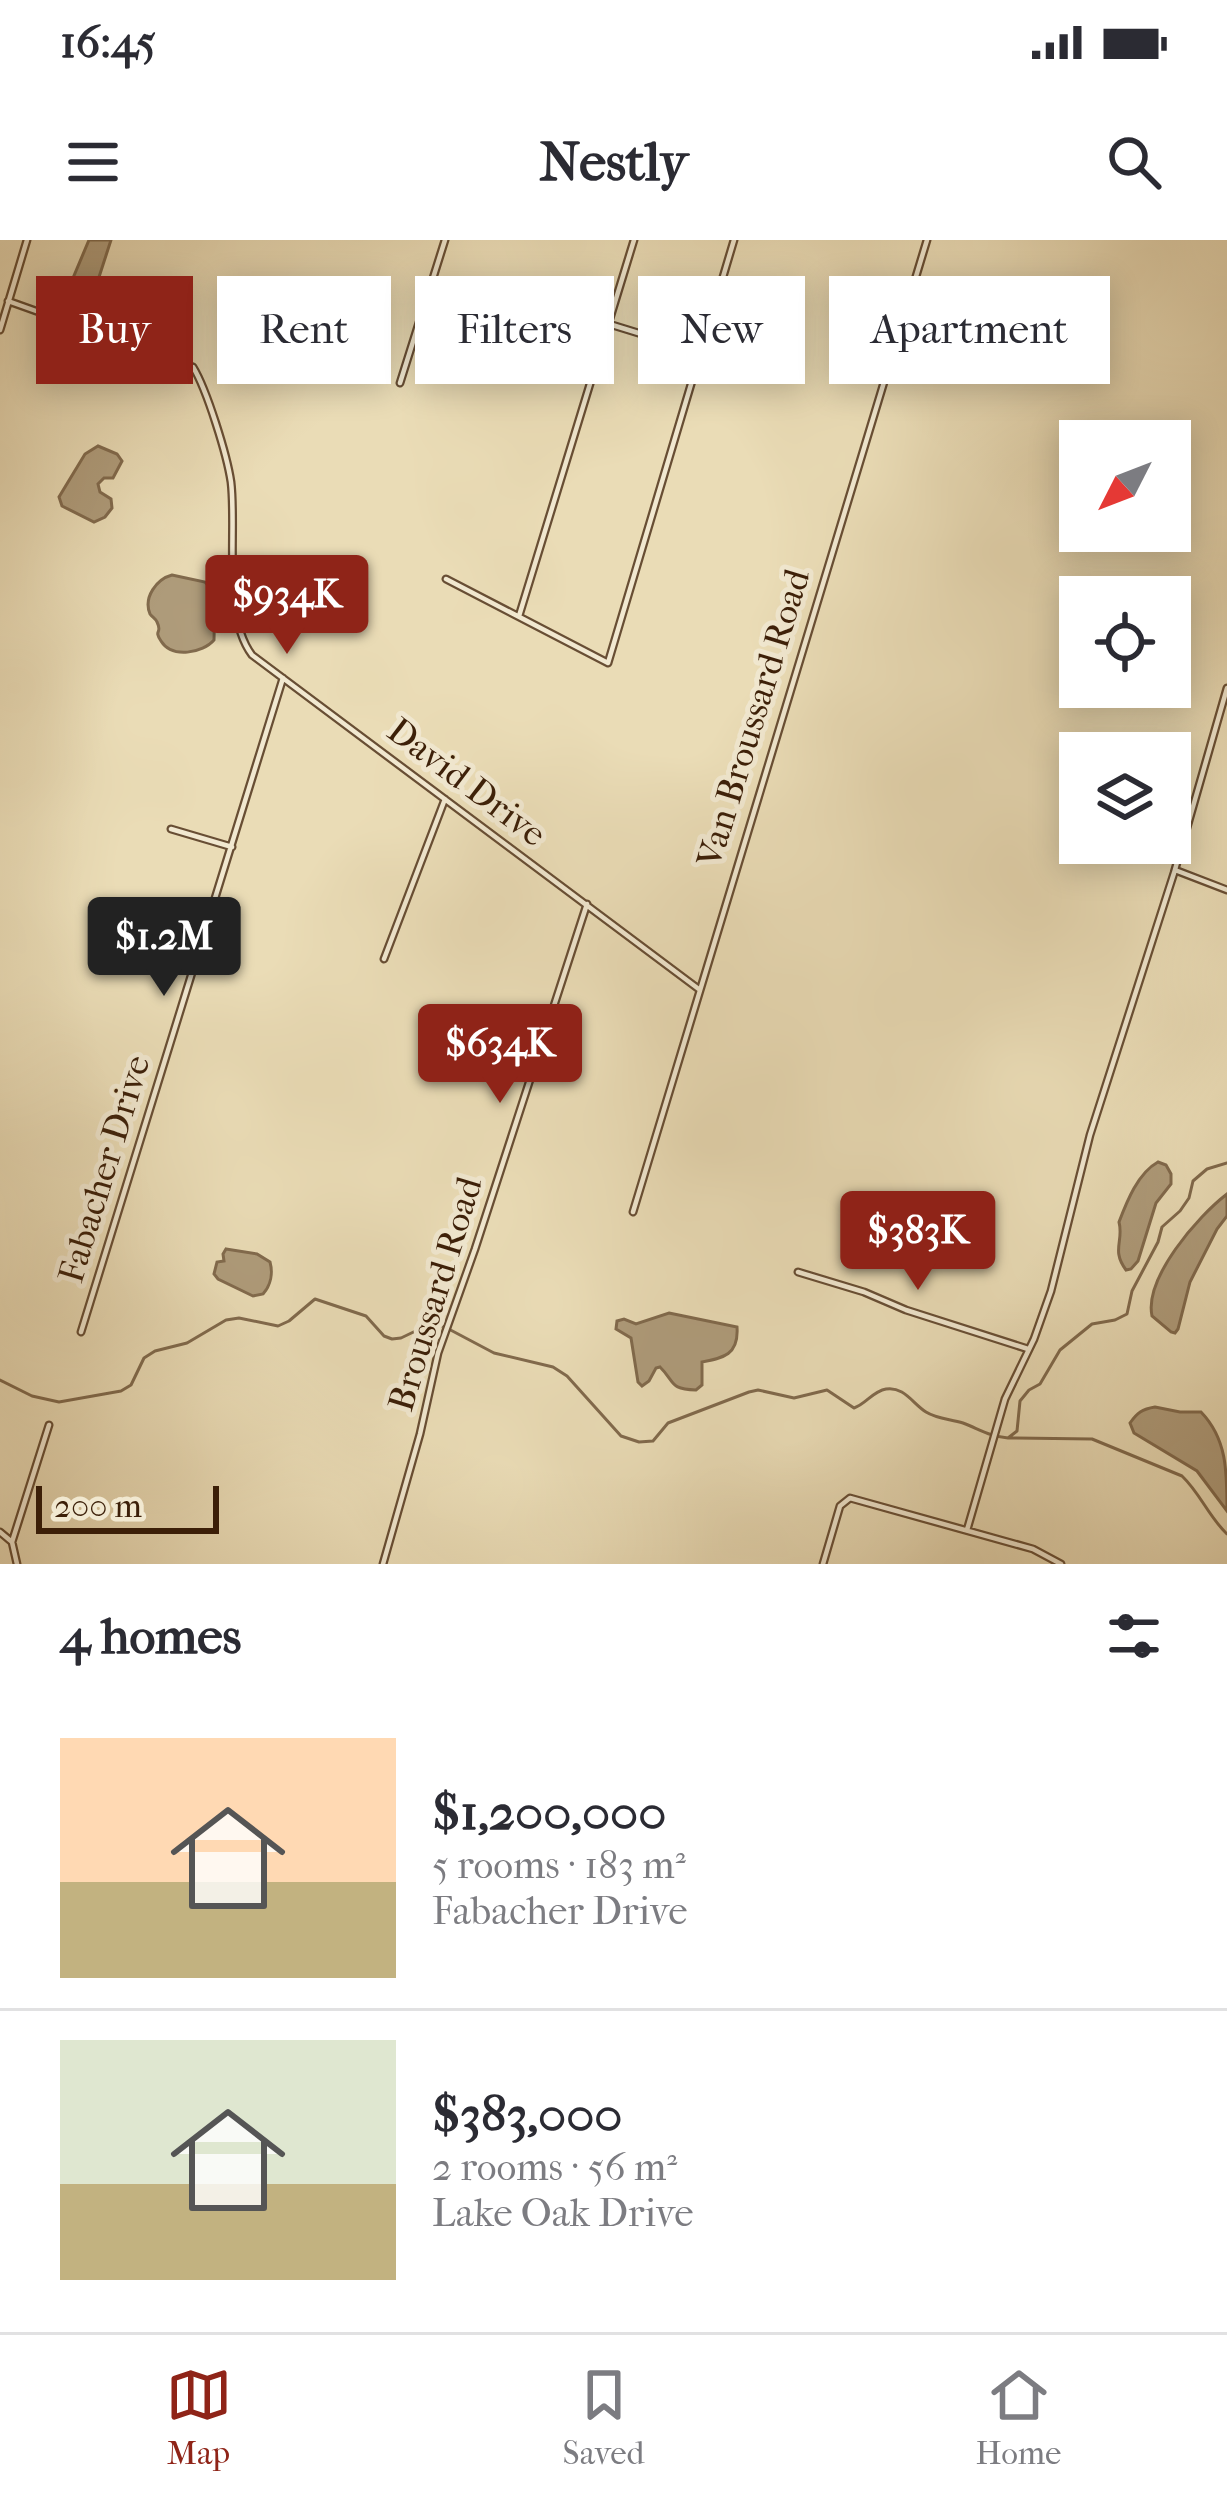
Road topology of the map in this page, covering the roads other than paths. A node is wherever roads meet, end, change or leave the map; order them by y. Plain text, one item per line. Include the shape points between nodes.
1 (27, 240) edge
2 (445, 240) edge
3 (634, 240) edge
4 (734, 240) edge
5 (927, 240) edge
6 (723, 276) edge
7 (8, 301) junction
8 (614, 307) edge
9 (0, 330) edge
10 (400, 383) dead end
11 (591, 384) edge
12 (691, 384) edge
13 (446, 579) dead end
14 (519, 616) junction
15 (283, 678) junction
16 (1227, 688) edge
17 (445, 799) junction
18 (171, 829) dead end
19 (232, 847) junction
20 (1175, 871) junction
21 (1227, 890) edge
22 (587, 904) junction
23 (384, 959) dead end
24 (700, 991) junction
25 (633, 1212) dead end
26 (798, 1272) dead end
27 (81, 1332) dead end
28 (1028, 1349) junction
29 (49, 1425) dead end
30 (967, 1530) junction
31 (0, 1532) edge
32 (12, 1542) junction
33 (17, 1564) edge
34 (383, 1564) edge
35 (823, 1564) edge
36 (1061, 1564) edge

1 - 7 street
2 - 10 street
3 - 8 street
4 - 6 street
5 - 24 street, Van Broussard Road
7 - 9 street
7 - 15 street, David Drive via 196,371 231,481 238,629 252,655
11 - 14 street
12 - 14 street via 608,663
13 - 14 street
15 - 17 street, David Drive
15 - 19 street, Fabacher Drive
16 - 20 street
17 - 22 street, David Drive
17 - 23 street
18 - 19 street
19 - 27 street, Fabacher Drive
20 - 21 street
20 - 28 street
22 - 24 street, David Drive
22 - 34 street, Broussard Road via 448,1320
24 - 25 street, Van Broussard Road
26 - 28 street
28 - 30 street
29 - 32 street
30 - 35 street via 847,1499
30 - 36 street
31 - 32 street
32 - 33 street

